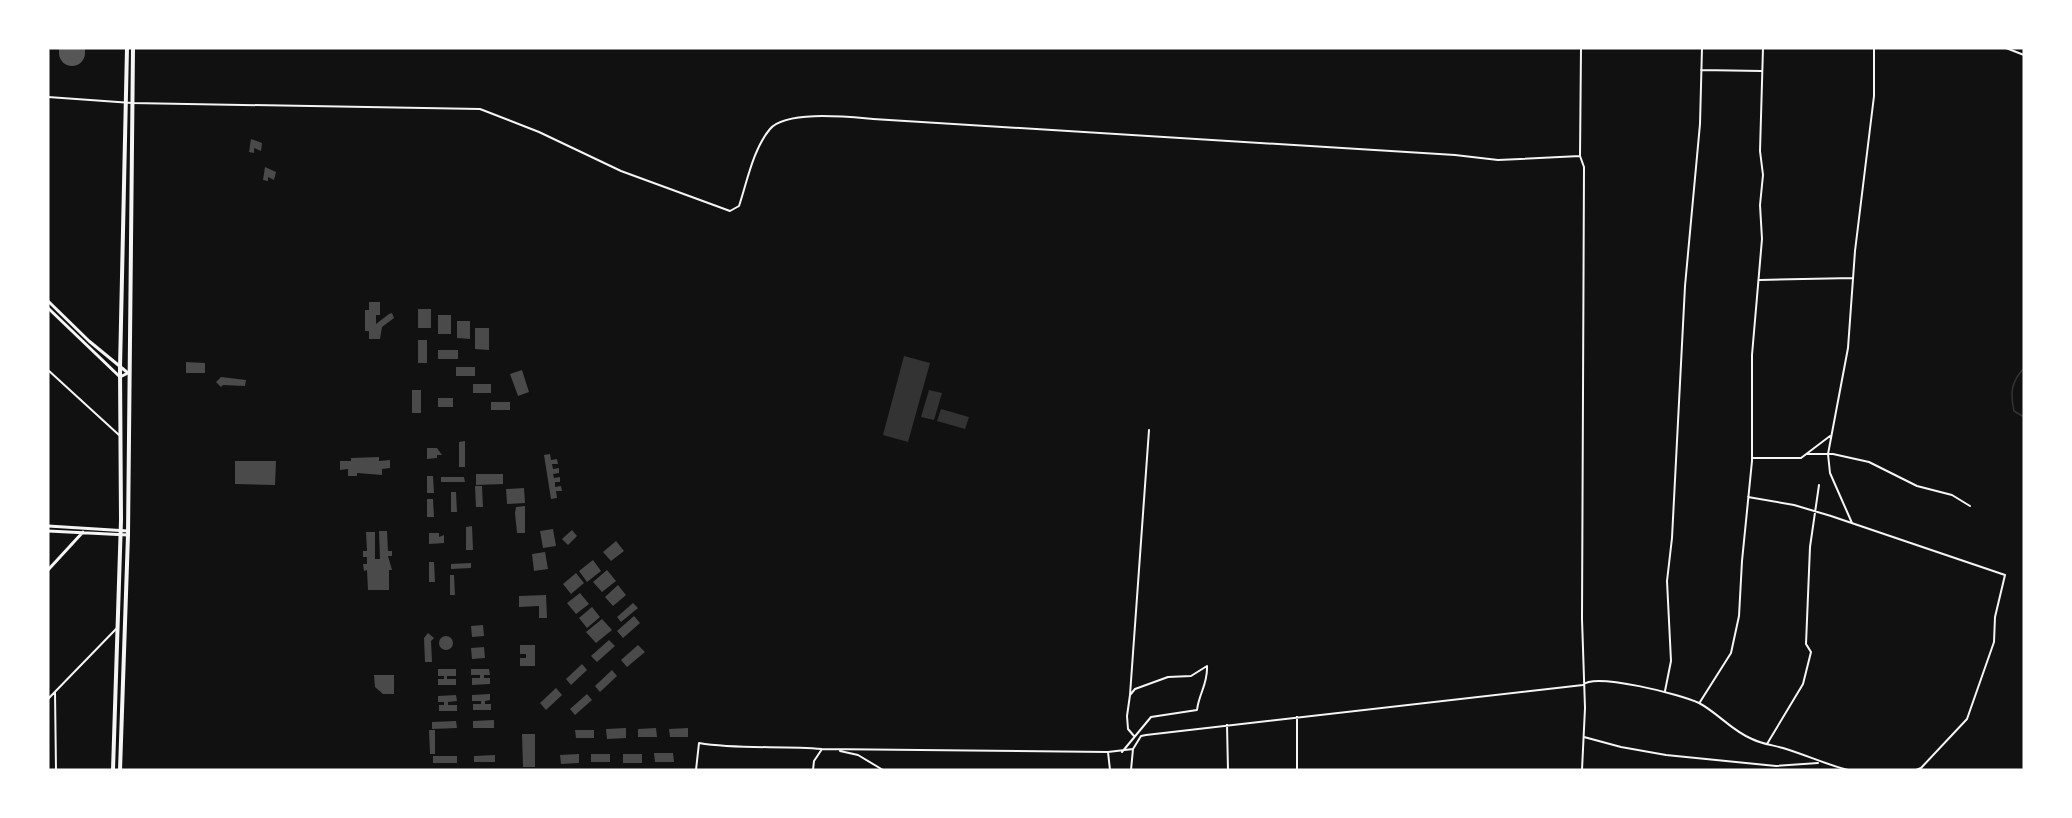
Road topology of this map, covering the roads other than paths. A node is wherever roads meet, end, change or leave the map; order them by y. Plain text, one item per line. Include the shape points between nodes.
1 (127, 48) edge
2 (133, 48) edge
3 (1581, 48) edge
4 (1702, 48) edge
5 (1763, 48) edge
6 (1874, 48) edge
7 (2006, 48) edge
8 (2024, 55) edge
9 (1701, 70) junction
10 (1762, 71) junction
11 (48, 97) edge
12 (125, 103) junction
13 (132, 103) junction
14 (1580, 156) junction
15 (1853, 278) junction
16 (1760, 280) junction
17 (48, 301) edge
18 (48, 308) edge
19 (88, 341) junction
20 (84, 345) junction
21 (120, 368) junction
22 (48, 370) edge
23 (129, 373) junction
24 (120, 376) junction
25 (1149, 430) dead end
26 (1830, 436) junction
27 (121, 438) junction
28 (1807, 453) junction
29 (1828, 453) junction
30 (1752, 458) junction
31 (1819, 485) dead end
32 (1748, 497) junction
33 (1970, 506) dead end
34 (1815, 512) junction
35 (1853, 525) junction
36 (48, 526) edge
37 (83, 530) junction
38 (48, 531) edge
39 (121, 533) junction
40 (128, 533) junction
41 (48, 570) edge
42 (117, 628) junction
43 (1583, 685) junction
44 (55, 692) junction
45 (1665, 692) junction
46 (1130, 695) junction
47 (48, 699) edge
48 (1700, 703) junction
49 (1297, 717) junction
50 (1227, 725) junction
51 (1134, 736) junction
52 (1583, 736) junction
53 (1767, 744) junction
54 (822, 749) junction
55 (835, 749) junction
56 (1133, 749) junction
57 (1108, 752) junction
58 (1122, 752) junction
59 (1818, 763) junction
60 (56, 770) edge
61 (113, 770) edge
62 (120, 770) edge
63 (696, 770) edge
64 (813, 770) edge
65 (883, 770) edge
66 (1110, 770) edge
67 (1131, 770) edge
68 (1228, 770) edge
69 (1297, 770) edge
70 (1582, 770) edge
71 (1848, 770) edge
72 (1916, 770) edge

1 - 12 highway
2 - 13 highway
3 - 14 street
4 - 9 street
5 - 10 street
6 - 15 street via 1874,96
7 - 8 street
9 - 10 street
9 - 45 street via 1667,581 1671,662
10 - 16 street
11 - 12 street
12 - 13 street
12 - 21 highway
13 - 14 street via 480,109 621,171 730,211 739,206 769,130 781,121 802,118 873,119 1498,160
13 - 23 highway
14 - 43 street via 1584,166
15 - 16 street
15 - 26 street via 1848,348
16 - 30 street via 1752,355
17 - 19 main road
18 - 20 main road
19 - 20 main road
19 - 21 main road
20 - 24 main road
21 - 23 main road
21 - 24 highway
22 - 27 street
23 - 24 main road
23 - 40 highway
24 - 27 highway
25 - 46 street
26 - 28 street
26 - 29 street
27 - 39 highway
28 - 29 street
28 - 30 street via 1796,458
29 - 33 street via 1869,462
29 - 35 street via 1830,473
30 - 32 street
31 - 34 street
32 - 34 street
32 - 48 street via 1734,643 1724,667
34 - 35 street
34 - 53 street via 1806,644 1811,652 1803,684
35 - 72 street via 2005,574 1990,653 1967,719
36 - 37 main road
37 - 38 main road
37 - 39 main road
37 - 41 main road
39 - 40 main road
39 - 42 highway
40 - 62 highway
42 - 44 street
42 - 61 highway
43 - 45 street via 1590,681 1614,681
43 - 49 street
43 - 52 street
44 - 47 street
44 - 60 street
45 - 48 street
46 - 51 street via 1126,716
46 - 51 street via 1140,684 1191,676 1207,666 1206,687 1200,694 1197,710 1151,717
48 - 53 street via 1732,729
49 - 50 street
49 - 69 street
50 - 56 street via 1141,736
50 - 68 street
51 - 58 street
52 - 59 street via 1675,756 1776,766
52 - 70 street
53 - 59 street
54 - 55 street
54 - 63 street via 737,748 699,743
54 - 64 street
55 - 57 street
55 - 65 street via 858,755
56 - 58 street
56 - 67 street
57 - 58 street
57 - 66 street
59 - 71 street

